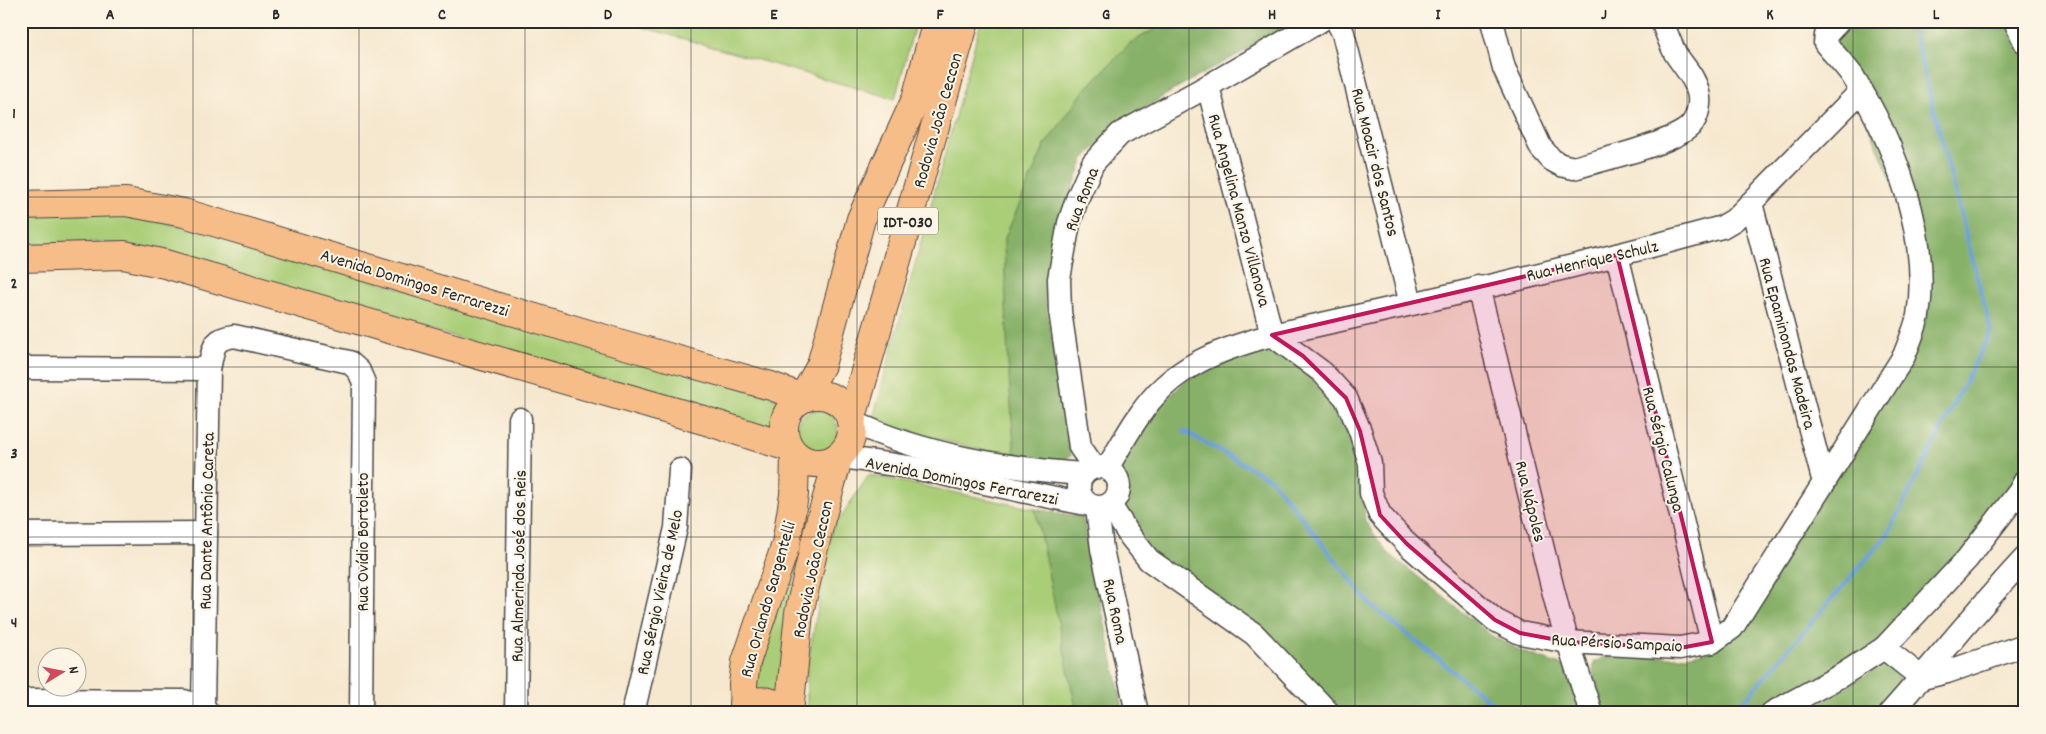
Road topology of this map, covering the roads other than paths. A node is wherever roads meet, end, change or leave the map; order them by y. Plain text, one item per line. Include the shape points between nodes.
1 (937, 21) edge
2 (965, 21) edge
3 (1320, 21) edge
4 (1337, 21) edge
5 (1492, 21) edge
6 (1662, 21) edge
7 (2015, 21) edge
8 (1833, 28) edge
9 (2025, 42) edge
10 (1208, 86) junction
11 (1861, 92) junction
12 (1751, 203) junction
13 (21, 205) edge
14 (1617, 255) junction
15 (21, 258) edge
16 (1478, 287) junction
17 (1411, 304) junction
18 (1272, 334) junction
19 (21, 368) edge
20 (209, 369) junction
21 (359, 371) joint
22 (803, 398) junction
23 (520, 418) dead end
24 (851, 422) junction
25 (792, 451) junction
26 (839, 456) junction
27 (680, 470) dead end
28 (1095, 470) junction
29 (1824, 483) junction
30 (2023, 490) edge
31 (1098, 506) junction
32 (206, 533) junction
33 (21, 534) edge
34 (2025, 558) edge
35 (1568, 642) junction
36 (1712, 642) junction
37 (2025, 645) edge
38 (1884, 648) junction
39 (1922, 678) junction
40 (21, 700) edge
41 (743, 708) edge
42 (206, 710) edge
43 (361, 713) edge
44 (516, 713) edge
45 (633, 713) edge
46 (784, 713) edge
47 (789, 713) edge
48 (1138, 713) edge
49 (1328, 713) edge
50 (1591, 713) edge
51 (1772, 713) edge
52 (1890, 713) edge

1 - 22 main road, Rodovia João Ceccon / IDT-030 via 916,99 861,219 820,365
2 - 24 main road, Rodovia João Ceccon / IDT-030
3 - 10 street, Rua Roma
4 - 17 street, Rua Moacir dos Santos via 1343,33
5 - 6 street via 1504,68 1541,148 1552,160 1574,168 1667,140 1692,124 1700,99
7 - 9 street
8 - 11 street, Rua Pérsio Sampaio via 1825,43 1851,74
10 - 18 street, Rua Angelina Manzo Villanova
10 - 28 street, Rua Roma via 1120,134 1093,163 1069,224 1059,279 1060,312 1080,447
11 - 12 street, Rua Henrique Schulz
11 - 29 street, Rua Pérsio Sampaio via 1872,109 1897,167 1915,227 1921,273 1918,317 1904,356
12 - 14 street, Rua Henrique Schulz via 1722,228
12 - 29 street, Rua Epaminondas Madeira
13 - 22 main road, Avenida Domingos Ferrarezzi via 126,202 184,213
14 - 16 street, Rua Henrique Schulz
14 - 36 street, Rua Sérgio Calunga
15 - 25 main road via 124,255 165,264 703,420
16 - 17 street, Rua Henrique Schulz
16 - 35 street, Rua Nápoles
17 - 18 street, Rua Henrique Schulz
18 - 28 street via 1207,356 1180,372 1139,415 1121,446
18 - 35 street, Rua Pérsio Sampaio via 1322,372 1346,398 1370,463 1371,493 1380,515 1394,532 1495,620 1520,632
19 - 20 street
20 - 21 street, Rua Dante Antônio Careta via 215,346 222,338 234,336 350,362
20 - 32 street, Rua Dante Antônio Careta
21 - 43 street, Rua Ovídio Bortoleto via 364,383
22 - 24 main road via 831,398 847,412
22 - 25 main road via 787,414 784,424 784,434
23 - 44 street, Rua Almerinda José dos Reis
24 - 26 main road via 850,440
24 - 28 street, Avenida Domingos Ferrarezzi via 908,445 1021,468
25 - 26 main road via 812,463
25 - 41 main road, Rua Orlando Sargentelli via 794,495 786,544 746,662
26 - 31 street, Avenida Domingos Ferrarezzi
26 - 47 main road, Rodovia João Ceccon via 799,612
27 - 45 street, Rua Sérgio Vieira de Melo via 676,528
28 - 31 street, Rua Roma via 1079,488
28 - 31 street, Rua Roma via 1117,476 1119,482 1118,495
29 - 36 street, Rua Pérsio Sampaio via 1732,628
30 - 38 street via 1967,559
31 - 48 street, Rua Roma via 1102,549
31 - 49 street via 1130,536 1149,560 1254,634
32 - 33 street
32 - 42 street, Rua Dante Antônio Careta
34 - 39 street
35 - 36 street, Rua Pérsio Sampaio via 1680,648
35 - 50 street, Rua Nápoles
37 - 39 street
38 - 39 street
38 - 51 street
39 - 52 street
40 - 42 street via 184,701
41 - 46 main road via 761,700 773,702

